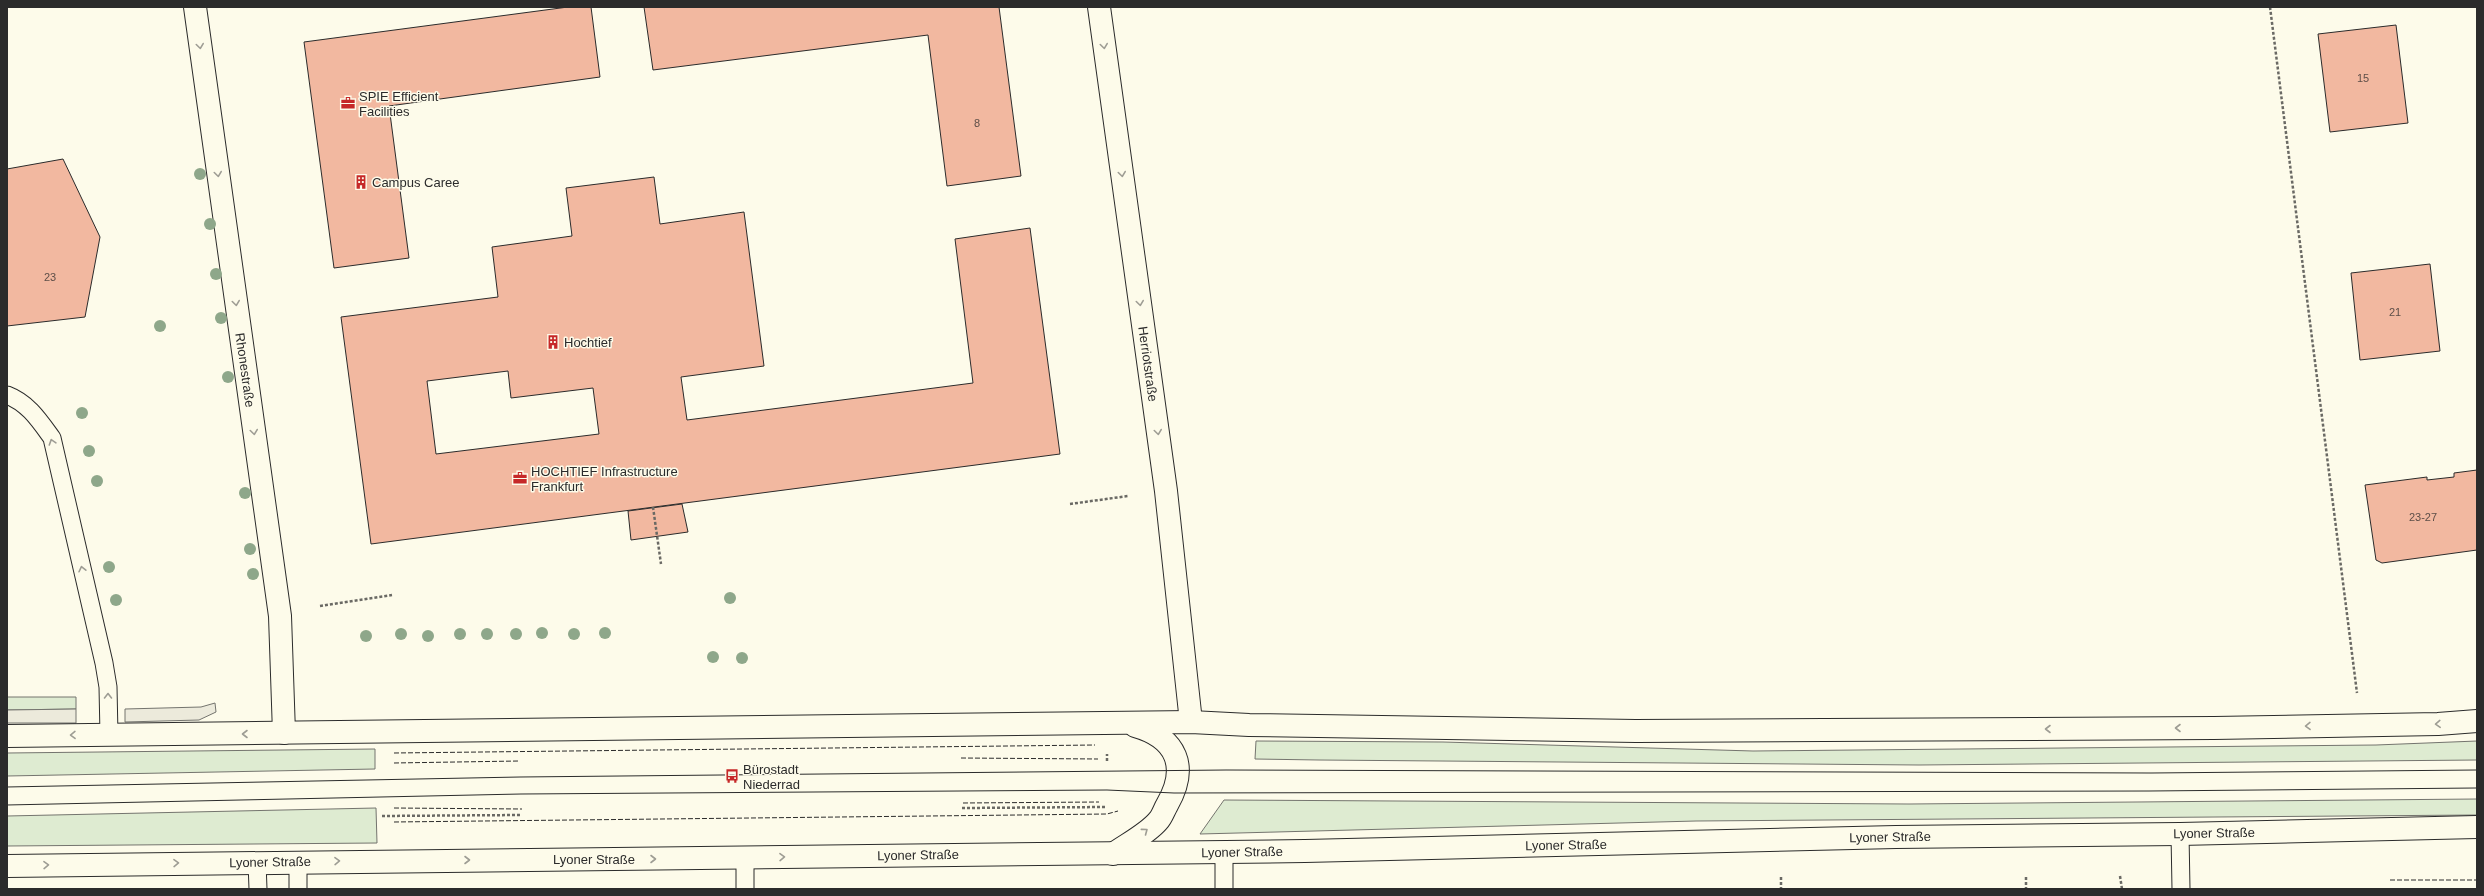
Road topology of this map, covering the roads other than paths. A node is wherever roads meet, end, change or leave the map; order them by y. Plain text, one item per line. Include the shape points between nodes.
1 (195, 7) edge
2 (1099, 7) edge
3 (7, 395) edge
4 (2477, 721) edge
5 (1191, 722) junction
6 (1129, 724) junction
7 (284, 733) junction
8 (108, 735) junction
9 (7, 736) edge
10 (2477, 826) edge
11 (2180, 834) junction
12 (1224, 852) junction
13 (1113, 854) junction
14 (745, 858) junction
15 (298, 861) junction
16 (257, 862) junction
17 (7, 866) edge
18 (258, 889) edge
19 (298, 889) edge
20 (745, 889) edge
21 (1224, 889) edge
22 (2181, 889) edge

1 -> 7 main road, Rhonestraße via 280,616
2 -> 5 main road, Herriotstraße via 1166,491
8 -> 3 lane via 108,686 104,663 52,438 35,415 18,400
4 -> 5 main road via 2214,728 1652,731
5 - 6 main road
6 - 7 main road
13 -> 6 main road via 1158,822 1174,793 1178,771 1178,759 1170,746 1152,731
7 -> 8 main road
8 -> 9 main road
10 - 11 main road, Lyoner Straße
11 - 12 main road, Lyoner Straße via 1888,837
11 - 22 lane
12 - 13 main road, Lyoner Straße
12 - 21 lane
14 -> 13 main road, Lyoner Straße
15 -> 14 main road, Lyoner Straße
14 - 20 lane
15 - 16 main road, Lyoner Straße
15 - 19 lane
17 -> 16 main road, Lyoner Straße
16 - 18 lane

